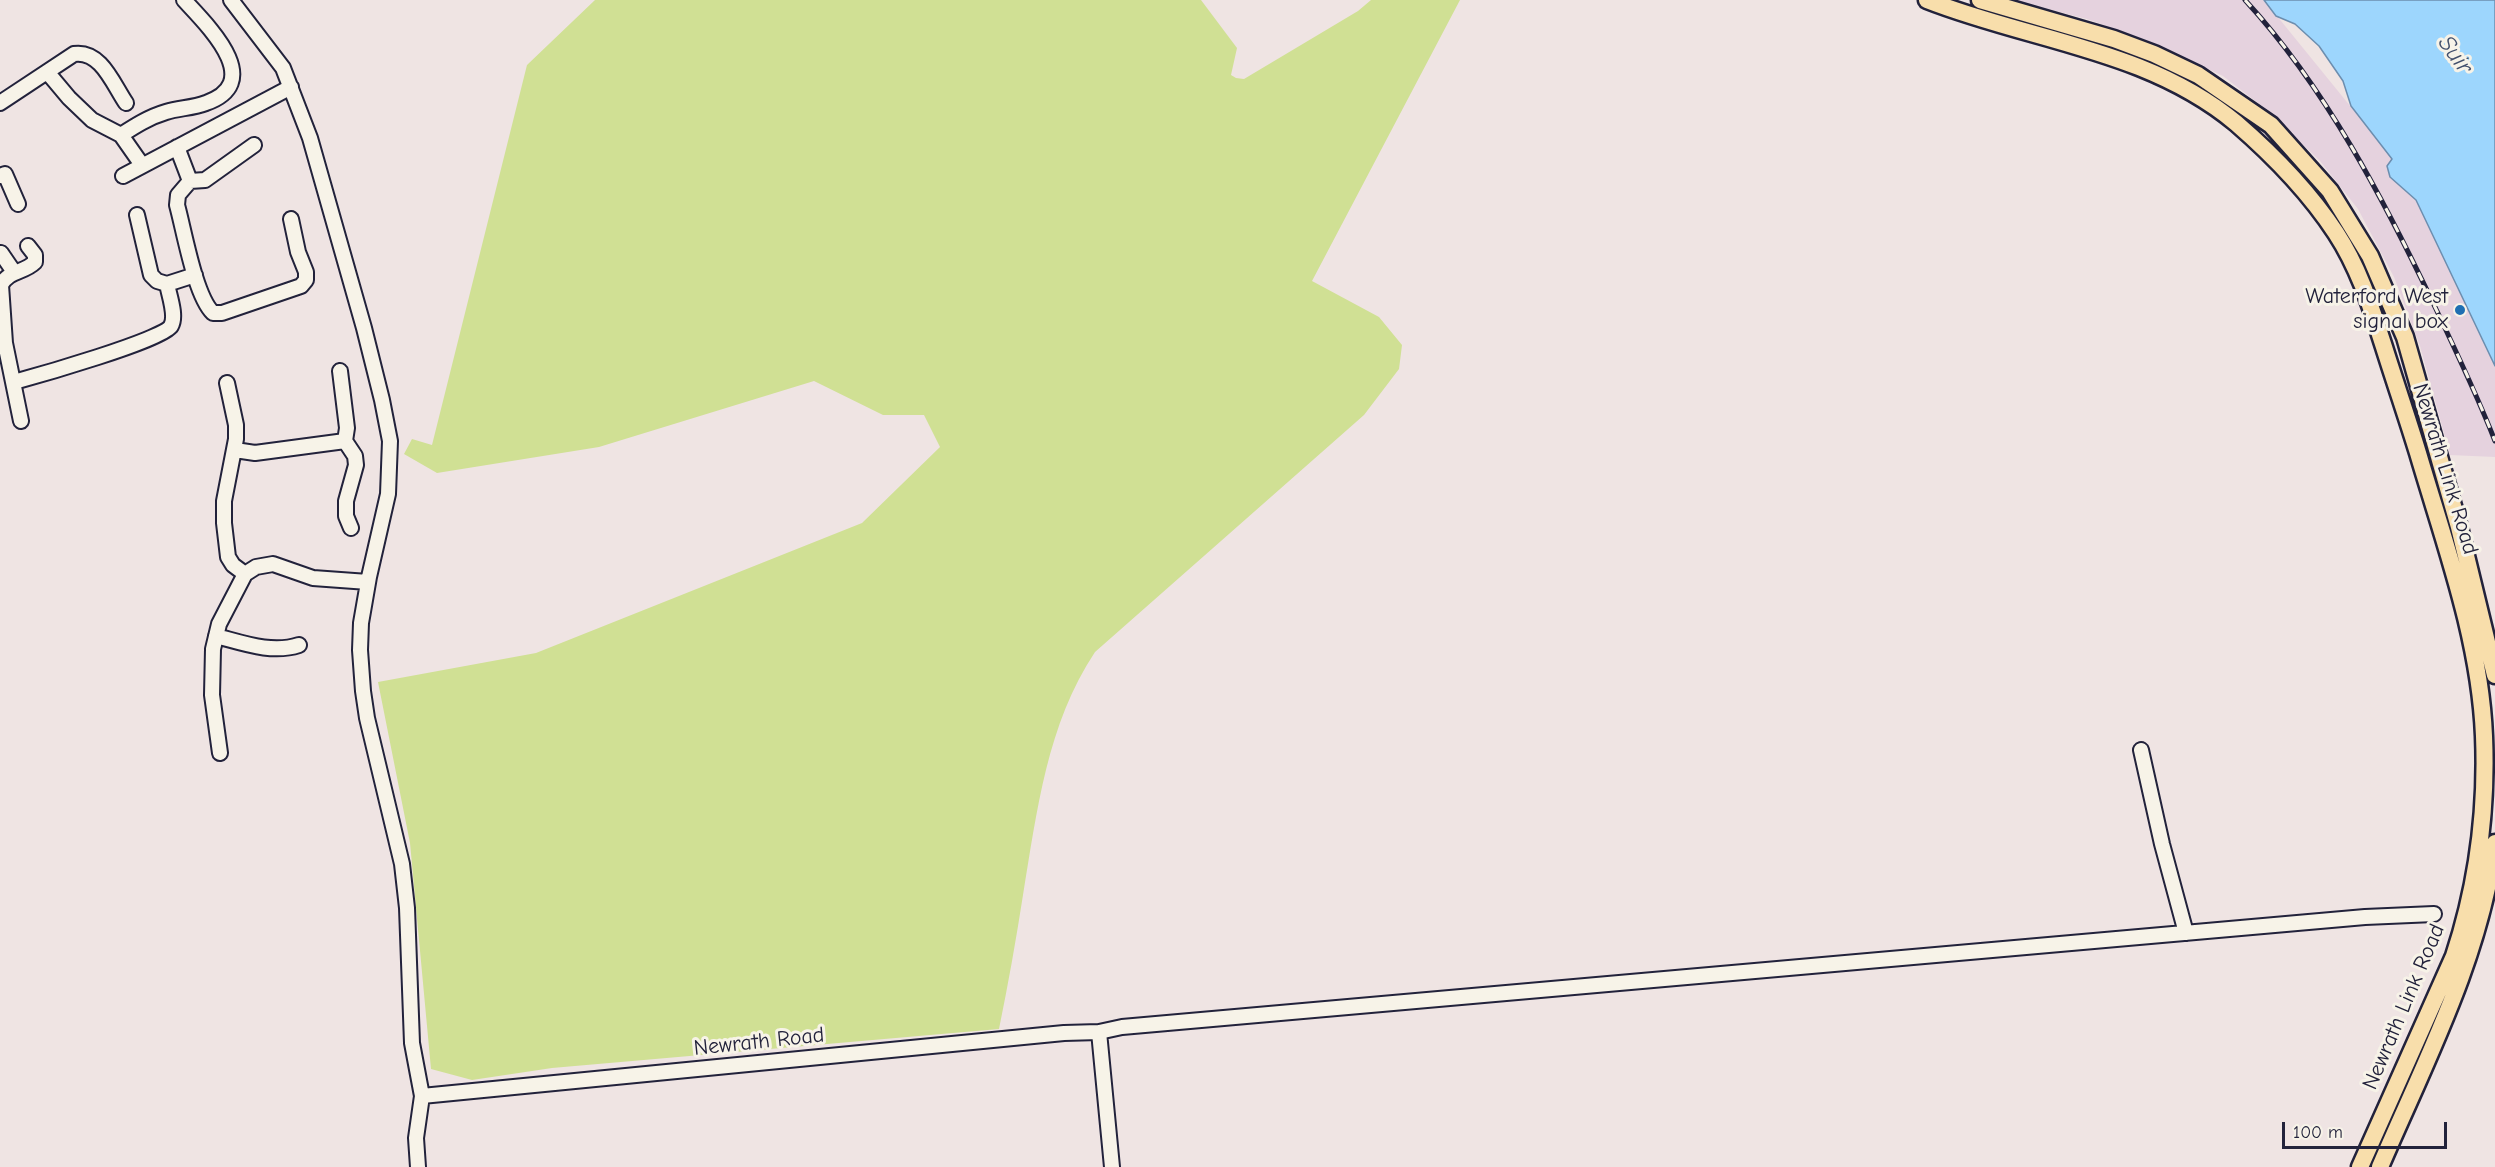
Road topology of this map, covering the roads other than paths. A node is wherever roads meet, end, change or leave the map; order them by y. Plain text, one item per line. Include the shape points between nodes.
1 (184, 0) edge
2 (231, 0) edge
3 (1927, 0) edge
4 (1980, 0) edge
5 (2053, 29) junction
6 (48, 73) junction
7 (291, 87) junction
8 (0, 103) edge
9 (126, 103) dead end
10 (121, 135) junction
11 (254, 145) dead end
12 (177, 147) junction
13 (142, 165) junction
14 (0, 176) edge
15 (123, 176) dead end
16 (190, 181) junction
17 (18, 204) dead end
18 (137, 215) dead end
19 (291, 219) dead end
20 (28, 246) dead end
21 (1, 253) edge
22 (14, 272) junction
23 (195, 275) junction
24 (167, 285) junction
25 (340, 371) dead end
26 (14, 382) junction
27 (227, 383) dead end
28 (21, 421) dead end
29 (345, 441) junction
30 (235, 450) junction
31 (351, 528) dead end
32 (245, 574) junction
33 (368, 582) junction
34 (216, 636) junction
35 (299, 645) dead end
36 (2495, 675) edge
37 (2141, 750) dead end
38 (220, 753) dead end
39 (2495, 843) edge
40 (2434, 914) dead end
41 (2186, 933) junction
42 (1099, 1032) junction
43 (422, 1096) junction
44 (418, 1167) edge
45 (1112, 1167) edge
46 (2360, 1167) edge
47 (2380, 1167) edge

1 - 10 street via 232,63 231,84 207,103 147,119
2 - 7 street via 279,62
3 - 5 main road via 1996,23
4 - 5 main road
5 - 36 main road, Newrath Link Road via 2146,50 2211,83 2271,125 2330,191 2370,256 2405,337 2460,527
5 - 46 main road, Newrath Link Road via 2166,78 2235,123 2291,174 2336,233 2367,294 2407,416 2468,630 2480,690 2485,769 2473,880 2454,956
6 - 8 street
6 - 9 street via 74,54 85,52 96,58
6 - 10 street via 92,120
7 - 12 street
7 - 33 street via 331,208 390,441 388,494
10 - 13 street
11 - 16 street via 205,180
12 - 13 street
12 - 16 street
13 - 15 street
14 - 17 street via 5,174
16 - 23 street via 178,195 177,205
18 - 24 street via 152,275
19 - 23 street via 306,272 301,286 213,313
20 - 22 street via 35,262
21 - 22 street
22 - 26 street via 5,278 1,297 5,343
23 - 24 street
24 - 26 street via 173,318 164,332
25 - 29 street
26 - 28 street
27 - 30 street via 236,425
29 - 30 street via 255,453
29 - 31 street via 356,465 346,501
30 - 32 street via 224,501 224,523 228,557
32 - 33 street via 273,564 313,578
32 - 34 street
33 - 43 street via 360,641 363,691 402,864 412,1043
34 - 35 street via 268,648
34 - 38 street via 212,666
37 - 41 street
39 - 47 main road, Newrath Link Road via 2482,915 2468,963
40 - 41 street, Newrath Road
41 - 42 street, Newrath Road
42 - 43 street, Newrath Road
42 - 45 street
43 - 44 street via 416,1138

